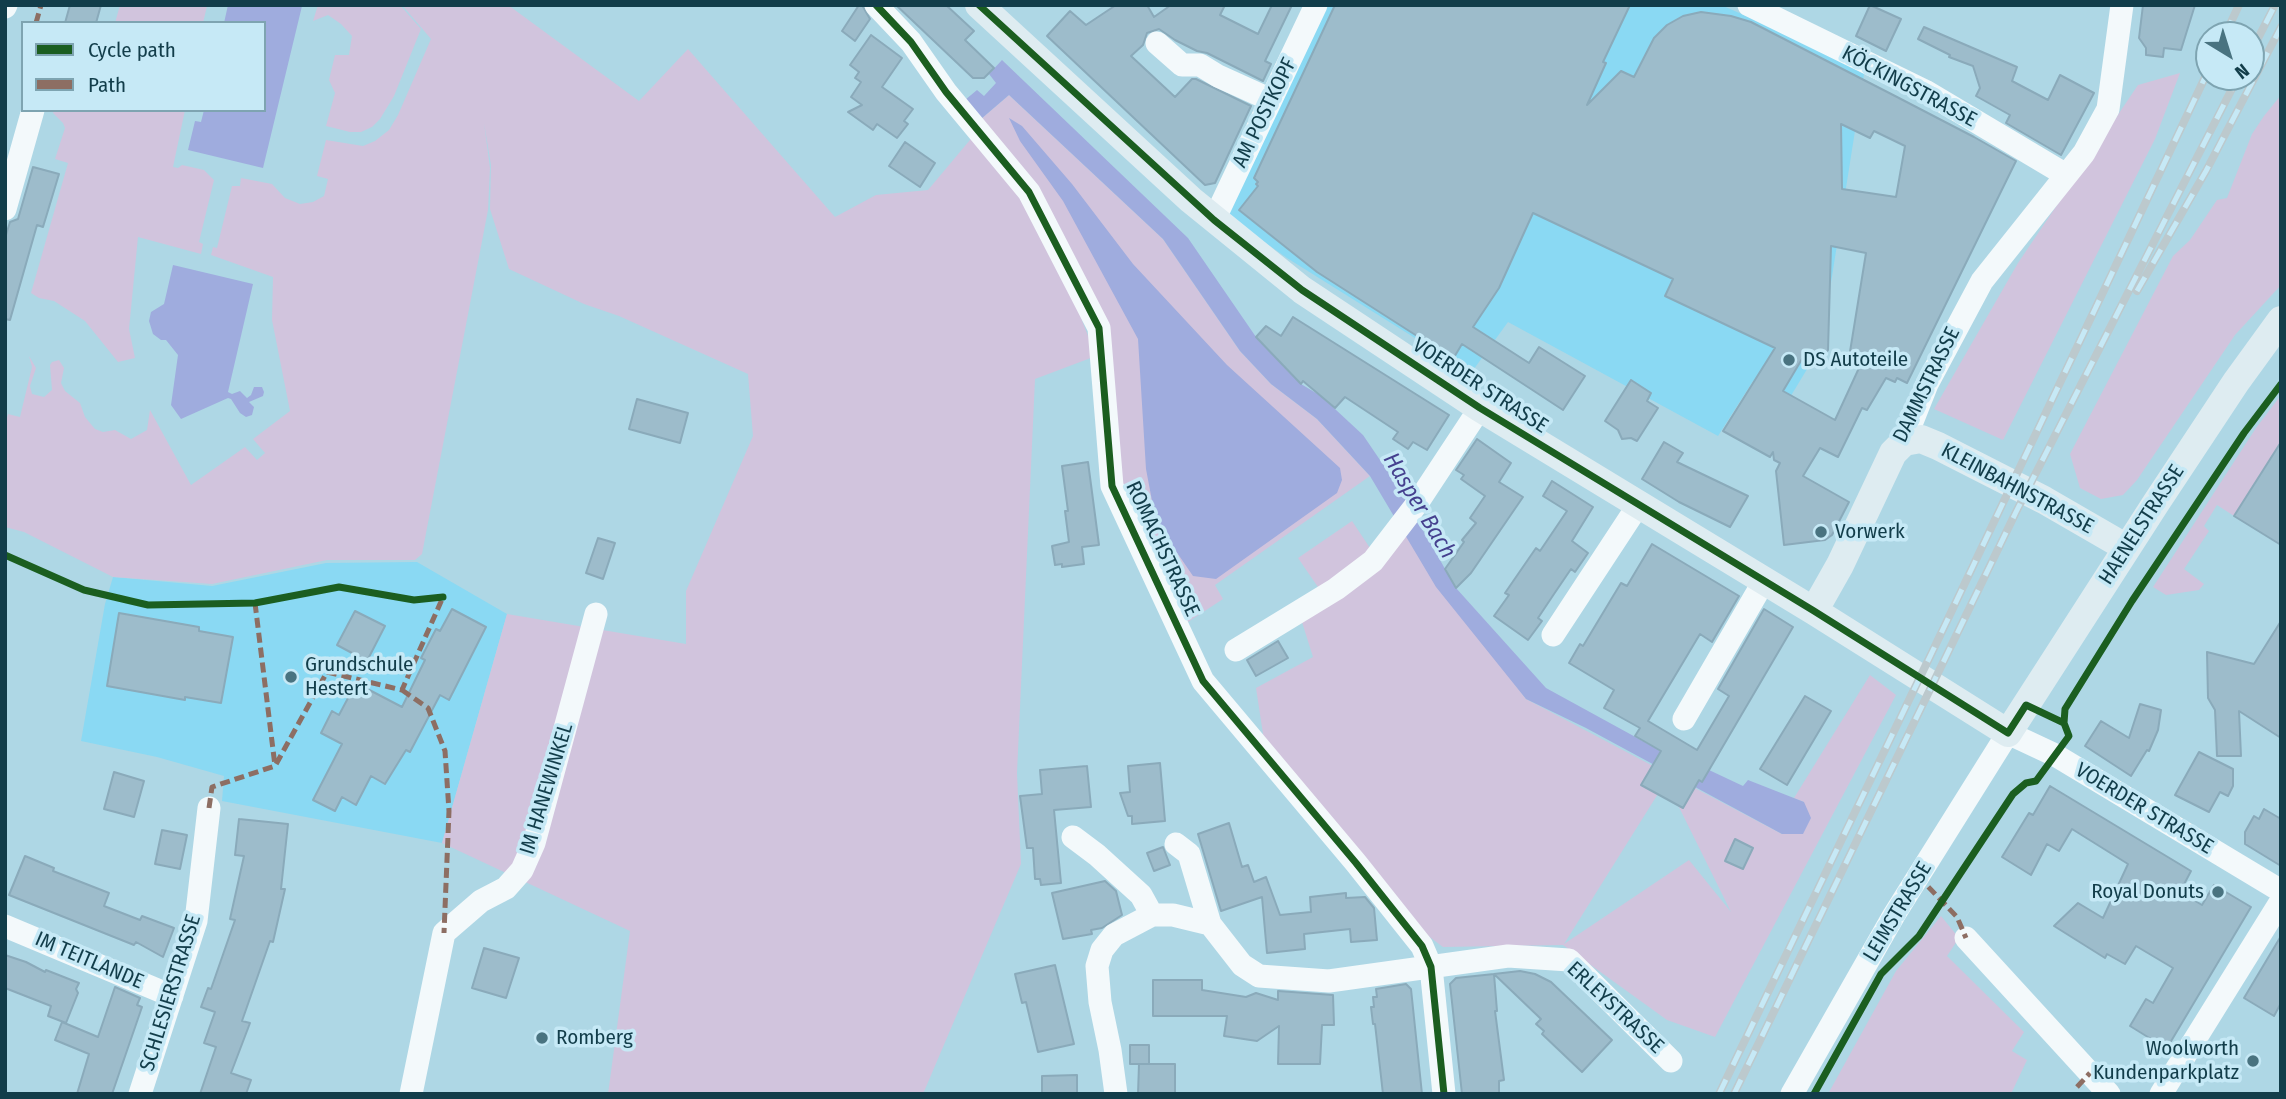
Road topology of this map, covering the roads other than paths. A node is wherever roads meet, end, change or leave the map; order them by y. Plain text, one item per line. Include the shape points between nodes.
1 (876, 5) edge
2 (979, 5) edge
3 (1316, 5) edge
4 (1749, 5) edge
5 (2122, 5) edge
6 (1157, 43) dead end
7 (1271, 100) junction
8 (32, 112) edge
9 (2066, 175) junction
10 (5, 209) edge
11 (1214, 220) junction
12 (2281, 320) edge
13 (1480, 408) junction
14 (1904, 442) junction
15 (1639, 504) junction
16 (2127, 548) junction
17 (1764, 581) junction
18 (1814, 611) junction
19 (596, 614) dead end
20 (1553, 635) dead end
21 (1236, 650) dead end
22 (1684, 719) dead end
23 (2008, 733) junction
24 (209, 808) dead end
25 (1073, 837) dead end
26 (1176, 844) dead end
27 (2281, 891) edge
28 (2281, 901) edge
29 (1152, 915) junction
30 (1210, 924) junction
31 (5, 926) edge
32 (1966, 937) dead end
33 (1431, 967) junction
34 (172, 996) junction
35 (1671, 1061) dead end
36 (140, 1094) edge
37 (411, 1094) edge
38 (1116, 1094) edge
39 (1444, 1094) edge
40 (1792, 1094) edge
41 (2109, 1094) edge
42 (2161, 1094) edge

1 - 33 street, ROMACHSTRASSE via 911,42 1029,192 1098,328 1112,486 1203,681 1356,863 1422,946
2 - 11 main road, VOERDER STRASSE
3 - 7 street, AM POSTKOPF
4 - 9 street, KÖCKINGSTRASSE via 1925,91
5 - 9 street, DAMMSTRASSE via 2108,109
6 - 7 street via 1182,65 1200,65
7 - 11 street, AM POSTKOPF
8 - 10 street
9 - 14 street, DAMMSTRASSE via 1982,281 1927,384
11 - 13 main road, VOERDER STRASSE via 1302,290
12 - 16 main road, HAENELSTRASSE
13 - 15 main road, VOERDER STRASSE
13 - 21 street via 1373,561
14 - 16 main road, KLEINBAHNSTRASSE via 1921,439 1938,446
14 - 18 main road, DAMMSTRASSE via 1893,453
15 - 17 main road, VOERDER STRASSE
15 - 20 street
16 - 23 main road, HAENELSTRASSE
17 - 18 main road, VOERDER STRASSE
17 - 22 street
18 - 23 main road, VOERDER STRASSE
19 - 37 street, IM HANEWINKEL via 534,843 522,870 506,888 481,901 444,933
23 - 27 street, VOERDER STRASSE via 2055,755
23 - 40 street, LEIMSTRASSE via 1894,915
24 - 34 street, SCHLESIERSTRASSE via 196,921
25 - 29 street via 1141,895
26 - 30 street via 1189,855
28 - 42 street
29 - 30 street
29 - 38 street via 1114,935 1097,966
30 - 33 street via 1242,965 1259,976 1329,981
31 - 34 street, IM TEITLANDE
32 - 41 street
33 - 35 street, ERLEYSTRASSE via 1508,956 1569,961
33 - 39 street, ROMACHSTRASSE
34 - 36 street, SCHLESIERSTRASSE

